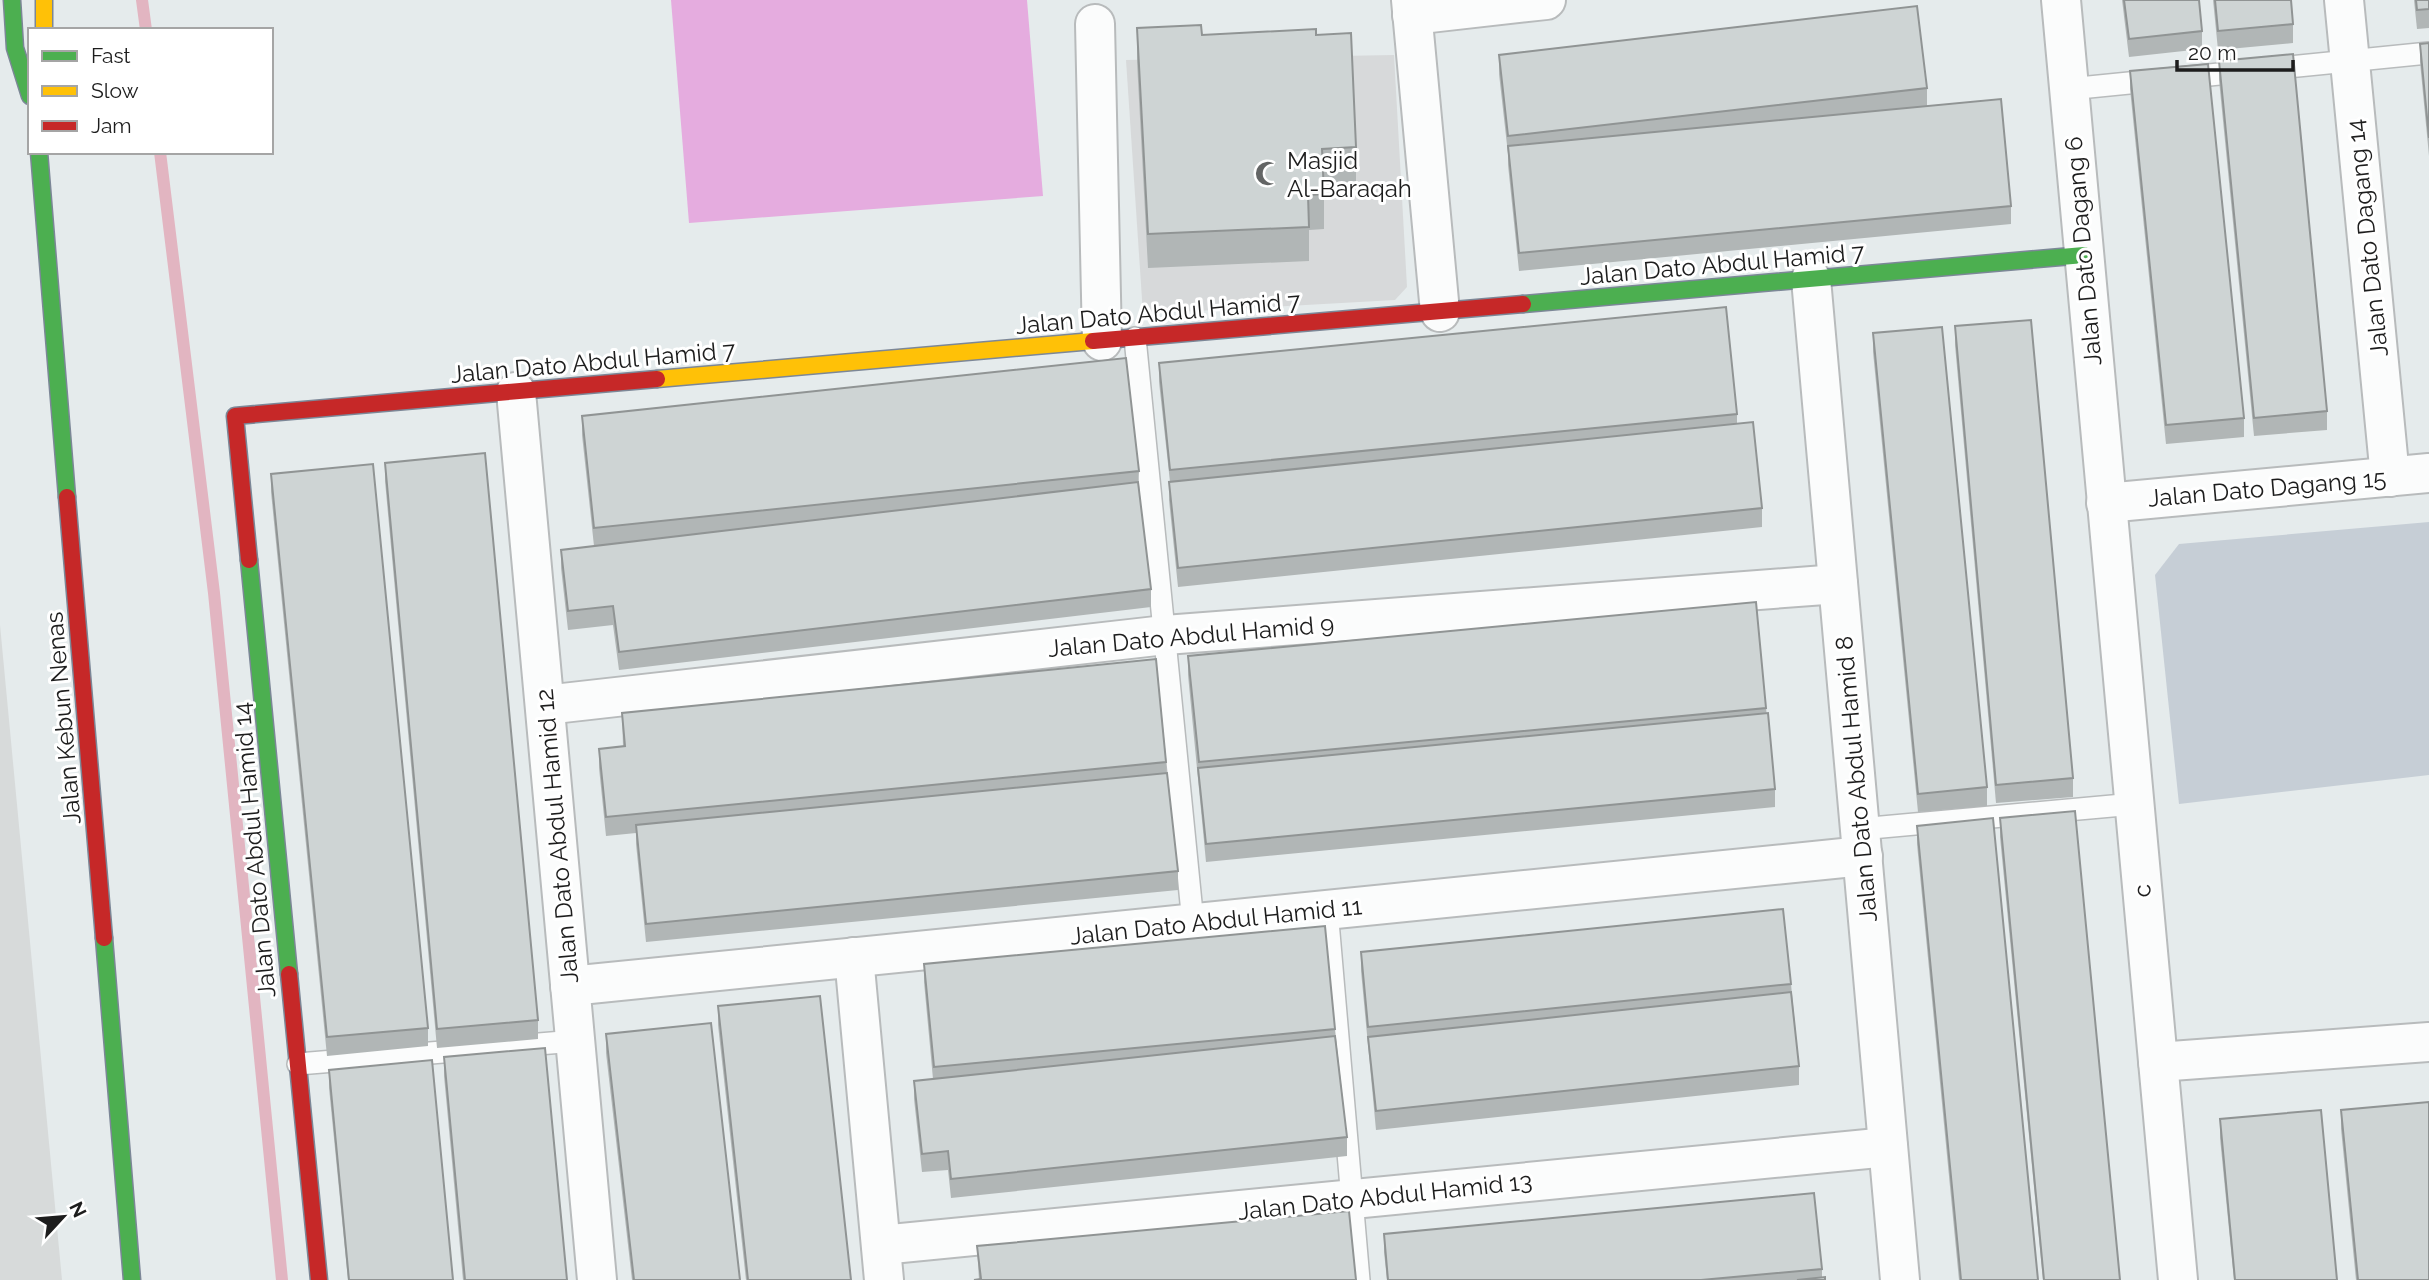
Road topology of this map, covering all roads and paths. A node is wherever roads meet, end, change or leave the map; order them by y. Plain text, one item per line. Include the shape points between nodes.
1 (12, 0) edge
2 (44, 0) edge
3 (1546, 0) edge
4 (2061, 0) edge
5 (2344, 0) edge
6 (1412, 7) edge
7 (1095, 24) dead end
8 (44, 28) edge
9 (2429, 53) edge
10 (2350, 60) junction
11 (2069, 89) junction
12 (28, 90) edge
13 (39, 154) edge
14 (2084, 256) junction
15 (1811, 279) junction
16 (1440, 312) junction
17 (1119, 339) junction
18 (516, 392) junction
19 (235, 416) joint
20 (2429, 474) edge
21 (2390, 477) junction
22 (2106, 503) junction
23 (1838, 584) junction
24 (1165, 635) junction
25 (545, 705) junction
26 (2134, 804) junction
27 (1861, 842) junction
28 (1327, 910) junction
29 (1193, 923) junction
30 (853, 957) junction
31 (570, 986) junction
32 (575, 1041) junction
33 (2429, 1042) edge
34 (2158, 1062) junction
35 (298, 1064) junction
36 (1888, 1147) junction
37 (1351, 1200) junction
38 (883, 1263) edge
39 (132, 1280) edge
40 (319, 1280) edge
41 (597, 1280) edge
42 (1359, 1280) edge
43 (1900, 1280) edge
44 (2178, 1280) edge

1 - 12 street via 15,48
2 - 8 street
3 - 6 street
4 - 11 street, Jalan Dato Dagang 6
5 - 10 street, Jalan Dato Dagang 14
6 - 16 street
7 - 17 street
9 - 10 lane
10 - 11 lane
10 - 21 street, Jalan Dato Dagang 14
11 - 14 street, Jalan Dato Dagang 6
13 - 39 street, Jalan Kebun Nenas
14 - 15 street, Jalan Dato Abdul Hamid 7
14 - 22 street, Jalan Dato Dagang 6
15 - 16 street, Jalan Dato Abdul Hamid 7
15 - 23 street, Jalan Dato Abdul Hamid 8
16 - 17 street, Jalan Dato Abdul Hamid 7
17 - 18 street, Jalan Dato Abdul Hamid 7
17 - 24 lane
18 - 19 street, Jalan Dato Abdul Hamid 7
18 - 25 street, Jalan Dato Abdul Hamid 12
19 - 35 street, Jalan Dato Abdul Hamid 14
20 - 21 street, Jalan Dato Dagang 15
21 - 22 street, Jalan Dato Dagang 15
22 - 26 street, c
23 - 24 street, Jalan Dato Abdul Hamid 9
23 - 27 street, Jalan Dato Abdul Hamid 8
24 - 25 street, Jalan Dato Abdul Hamid 9
24 - 29 lane
25 - 31 street, Jalan Dato Abdul Hamid 12
26 - 27 lane
26 - 34 street, c
27 - 28 street, Jalan Dato Abdul Hamid 11
27 - 36 street, Jalan Dato Abdul Hamid 8
28 - 29 street, Jalan Dato Abdul Hamid 11
28 - 37 lane
29 - 30 street, Jalan Dato Abdul Hamid 11
30 - 31 street, Jalan Dato Abdul Hamid 11
30 - 38 street
31 - 32 street, Jalan Dato Abdul Hamid 12
32 - 35 lane
32 - 41 street, Jalan Dato Abdul Hamid 12
33 - 34 street
34 - 44 street, c
35 - 40 street, Jalan Dato Abdul Hamid 14
36 - 37 street, Jalan Dato Abdul Hamid 13
36 - 43 street, Jalan Dato Abdul Hamid 8
37 - 38 street, Jalan Dato Abdul Hamid 13
37 - 42 lane

